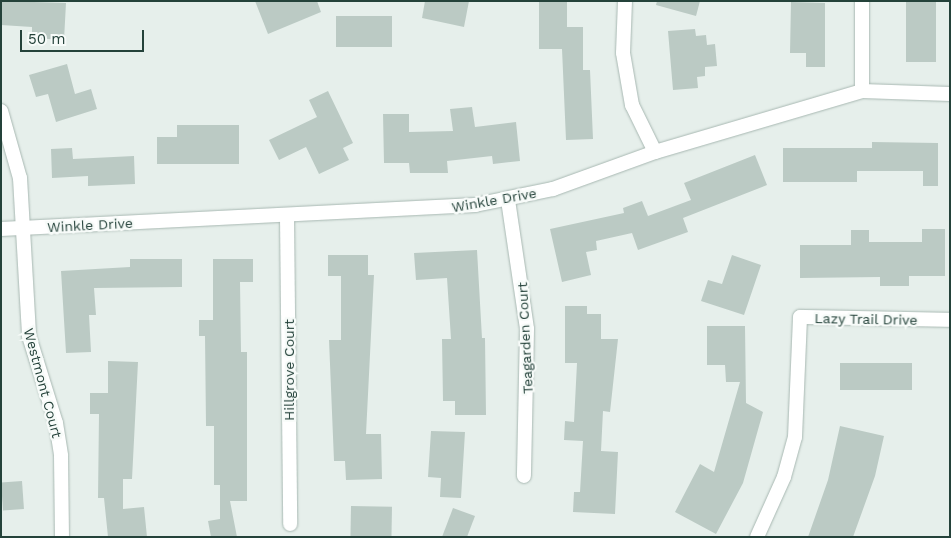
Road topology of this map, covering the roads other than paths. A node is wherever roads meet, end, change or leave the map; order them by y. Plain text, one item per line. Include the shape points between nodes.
1 (625, 1) edge
2 (862, 1) edge
3 (862, 91) junction
4 (950, 94) edge
5 (1, 112) edge
6 (655, 152) junction
7 (508, 200) junction
8 (287, 216) junction
9 (1, 229) edge
10 (23, 229) junction
11 (950, 320) edge
12 (524, 476) dead end
13 (290, 524) dead end
14 (62, 537) edge
15 (757, 537) edge

1 - 6 street via 623,53 632,105
2 - 3 street
3 - 4 street, Winkle Drive
3 - 6 street, Winkle Drive
5 - 10 street, Westmont Court via 20,178
6 - 7 street, Winkle Drive via 590,177
7 - 8 street, Winkle Drive via 443,209
7 - 12 street, Teagarden Court via 527,329
8 - 10 street, Winkle Drive
8 - 13 street, Hillgrove Court
9 - 10 street
10 - 14 street, Westmont Court via 29,336 56,423 61,456
11 - 15 street, Lazy Trail Drive via 800,317 795,437 784,477

